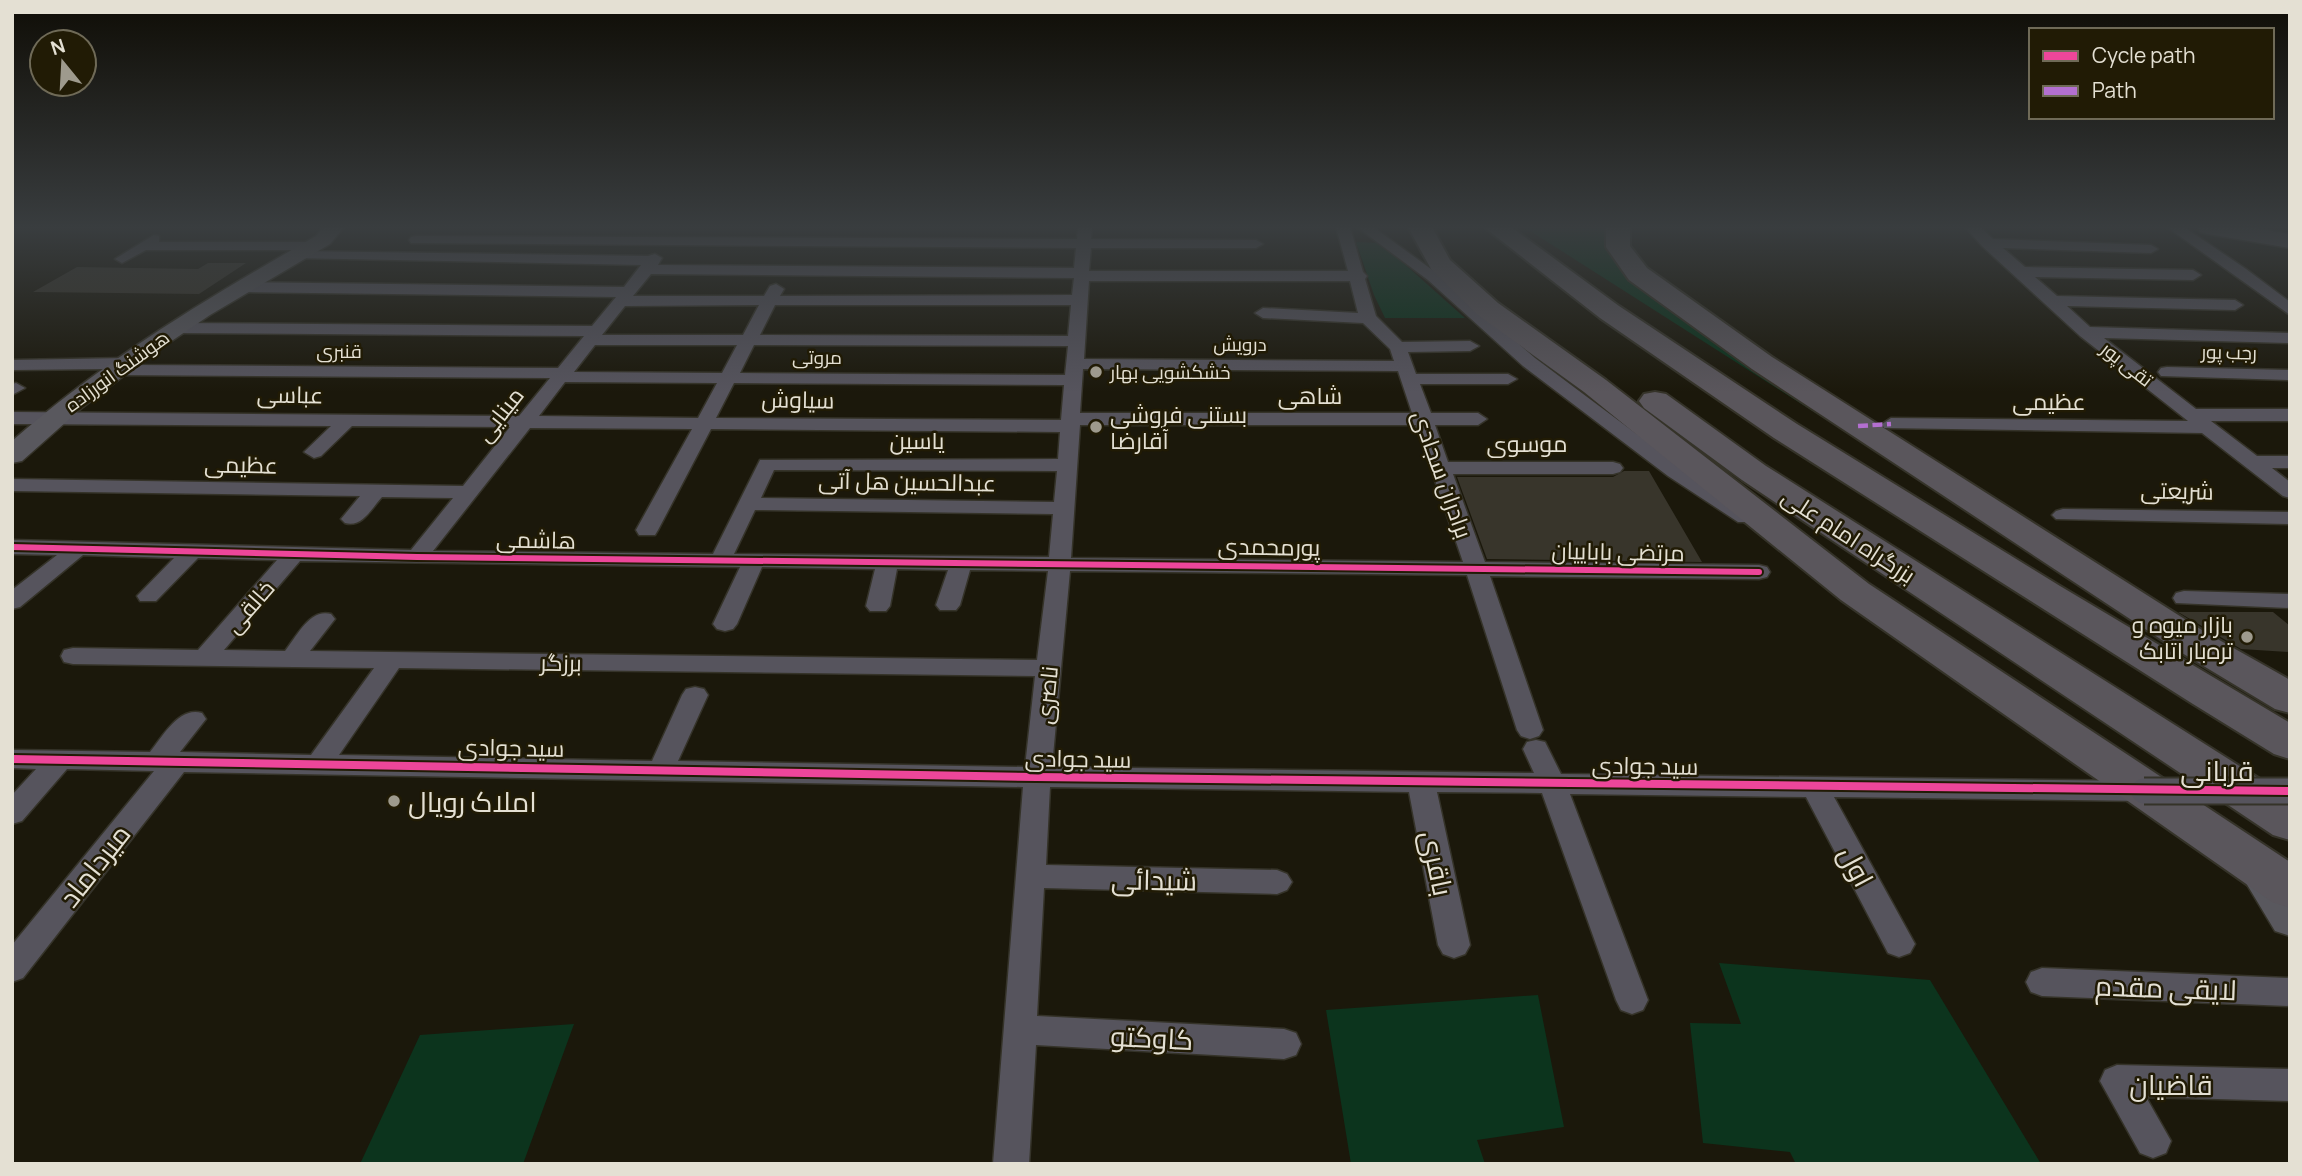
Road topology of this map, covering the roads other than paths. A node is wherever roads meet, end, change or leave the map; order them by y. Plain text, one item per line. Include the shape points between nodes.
1 (252, 282) edge
2 (635, 282) edge
3 (779, 282) edge
4 (1081, 282) edge
5 (1360, 282) edge
6 (1439, 282) edge
7 (1459, 282) edge
8 (1496, 282) edge
9 (1566, 282) edge
10 (1603, 282) edge
11 (1649, 282) edge
12 (2031, 282) edge
13 (2254, 282) edge
14 (243, 287) junction
15 (624, 296) junction
16 (1080, 300) junction
17 (2052, 300) junction
18 (769, 301) junction
19 (2235, 305) dead end
20 (2290, 310) edge
21 (1264, 313) dead end
22 (1368, 318) junction
23 (176, 328) junction
24 (2086, 332) junction
25 (593, 335) junction
26 (2290, 338) edge
27 (749, 340) junction
28 (1077, 341) junction
29 (1398, 346) junction
30 (1470, 346) dead end
31 (12, 365) edge
32 (121, 367) junction
33 (1074, 372) junction
34 (1407, 372) junction
35 (2167, 372) dead end
36 (561, 375) junction
37 (2290, 375) edge
38 (729, 378) junction
39 (1508, 379) dead end
40 (2290, 415) edge
41 (55, 416) junction
42 (12, 418) edge
43 (349, 419) junction
44 (1478, 419) dead end
45 (1424, 420) junction
46 (525, 421) junction
47 (2200, 421) junction
48 (706, 423) junction
49 (1071, 423) junction
50 (1891, 424) dead end
51 (314, 452) dead end
52 (12, 455) edge
53 (2250, 461) junction
54 (2290, 462) edge
55 (1068, 465) junction
56 (1441, 468) junction
57 (1613, 468) dead end
58 (12, 485) edge
59 (376, 491) junction
60 (468, 492) junction
61 (2290, 492) edge
62 (749, 504) junction
63 (1064, 508) junction
64 (2063, 515) dead end
65 (2290, 517) edge
66 (352, 519) dead end
67 (647, 530) dead end
68 (12, 547) edge
69 (77, 549) junction
70 (192, 552) junction
71 (294, 554) junction
72 (417, 557) junction
73 (721, 559) junction
74 (754, 560) junction
75 (888, 561) junction
76 (962, 561) junction
77 (1060, 562) junction
78 (1476, 568) junction
79 (1759, 572) dead end
80 (1855, 592) junction
81 (148, 596) dead end
82 (2184, 598) dead end
83 (2290, 601) edge
84 (12, 602) edge
85 (948, 605) dead end
86 (878, 606) dead end
87 (323, 619) dead end
88 (725, 624) dead end
89 (2191, 641) junction
90 (73, 656) dead end
91 (204, 658) junction
92 (291, 659) junction
93 (393, 659) junction
94 (1049, 668) junction
95 (695, 695) dead end
96 (2290, 699) edge
97 (194, 719) dead end
98 (2290, 743) edge
99 (12, 760) edge
100 (60, 760) junction
101 (167, 761) junction
102 (319, 763) junction
103 (661, 769) junction
104 (1037, 777) junction
105 (1421, 782) junction
106 (1552, 783) junction
107 (1815, 787) junction
108 (2144, 791) junction
109 (2290, 791) edge
110 (12, 814) edge
111 (2290, 822) edge
112 (2254, 864) junction
113 (1031, 876) junction
114 (1277, 882) dead end
115 (2290, 888) edge
116 (2290, 919) edge
117 (1899, 944) dead end
118 (1454, 945) dead end
119 (12, 969) edge
120 (2042, 982) dead end
121 (2290, 992) edge
122 (1632, 1000) dead end
123 (1020, 1030) junction
124 (1284, 1044) dead end
125 (2290, 1085) edge
126 (2153, 1141) dead end
127 (1011, 1164) edge

1 - 14 main road, هوشنگ انورزاده
2 - 15 street, مینایی
3 - 18 street
4 - 16 street, ناصری
5 - 22 street
6 - 80 street via 1529,362 1675,472
7 - 80 highway via 1488,309 1595,386
8 - 111 highway, بزرگراه امام علی via 1754,473
9 - 98 highway via 1780,428
10 - 89 highway via 1854,447 2068,577
11 - 89 highway via 1846,419
12 - 17 street, تقی پور
13 - 20 street
14 - 15 street
14 - 23 main road, هوشنگ انورزاده
15 - 18 street
15 - 25 street, مینایی
16 - 18 street
16 - 28 street, ناصری
17 - 19 street
17 - 24 street, تقی پور
18 - 27 street
21 - 22 street
22 - 29 street, برادران سجادی
23 - 25 street
23 - 32 main road, هوشنگ انورزاده
24 - 26 street
24 - 47 street, تقی پور
25 - 27 street
25 - 36 street, مینایی
27 - 28 street via 821,348
27 - 38 street
28 - 33 street, ناصری
29 - 30 street
29 - 34 street, برادران سجادی
31 - 32 street, قنبری
32 - 36 street, قنبری
32 - 41 main road, هوشنگ انورزاده
33 - 34 street, درویش
33 - 38 street, مروتی
33 - 49 street, ناصری
34 - 39 street, درویش
34 - 45 street, برادران سجادی
35 - 37 street, رجب پور
36 - 38 street, مروتی
36 - 46 street, مینایی
38 - 48 street
40 - 47 street, عظیمی
41 - 42 street, عباسی
41 - 43 street, عباسی
41 - 52 main road, هوشنگ انورزاده
43 - 46 street, عباسی
43 - 51 street
44 - 45 street, شاهی
45 - 49 street, شاهی
45 - 56 street, برادران سجادی
46 - 48 street, سیاوش
46 - 60 street, مینایی
47 - 50 street, عظیمی
47 - 53 street, تقی پور
48 - 49 street, سیاوش
48 - 67 street
49 - 55 street, ناصری
53 - 54 street
53 - 61 street, تقی پور
55 - 62 street, یاسین via 767,464
55 - 63 street, ناصری
56 - 57 street, موسوی
56 - 78 street, برادران سجادی
58 - 59 street, عظیمی
59 - 60 street, عظیمی
59 - 66 street
60 - 72 street, مینایی
62 - 63 street, عبدالحسین هل آتی
62 - 73 street
63 - 77 street, ناصری
64 - 65 street, شریعتی
68 - 69 street, هاشمی
69 - 70 street, هاشمی
69 - 84 street
70 - 71 street, هاشمی
70 - 81 street
71 - 72 street, هاشمی
71 - 91 street, خالقی
72 - 73 street, هاشمی
73 - 74 street, هاشمی
74 - 75 street, هاشمی
74 - 88 street
75 - 76 street, هاشمی
75 - 86 street
76 - 77 street, هاشمی
76 - 85 street
77 - 78 street, پورمحمدی
77 - 94 street, ناصری
78 - 79 street, مرتضی باباییان
78 - 106 street, برادران سجادی via 1533,740
80 - 108 highway
82 - 83 street
87 - 92 street
89 - 96 highway
90 - 91 street, برزگر
91 - 92 street, برزگر
92 - 93 street, برزگر
93 - 94 street, برزگر
93 - 102 street
94 - 104 street, ناصری
95 - 103 street
97 - 101 street, میرداماد
99 - 100 street, سید جوادی
100 - 101 street, سید جوادی
100 - 110 street
101 - 102 street, سید جوادی
101 - 119 street, میرداماد
102 - 103 street, سید جوادی
103 - 104 street, سید جوادی
104 - 105 street, سید جوادی
104 - 113 street, ناصری
105 - 106 street, سید جوادی
105 - 118 street, باقری
106 - 107 street, سید جوادی
106 - 122 street, برادران سجادی
107 - 108 street, سید جوادی
107 - 117 street, اول
108 - 109 street, قربانی, bridge
108 - 112 highway
112 - 115 highway
112 - 116 main road
113 - 114 street, شیدائی
113 - 123 street, ناصری
120 - 121 street, لایقی مقدم
123 - 124 street, کاوکتو
123 - 127 street, ناصری
125 - 126 street, قاضیان via 2116,1081

